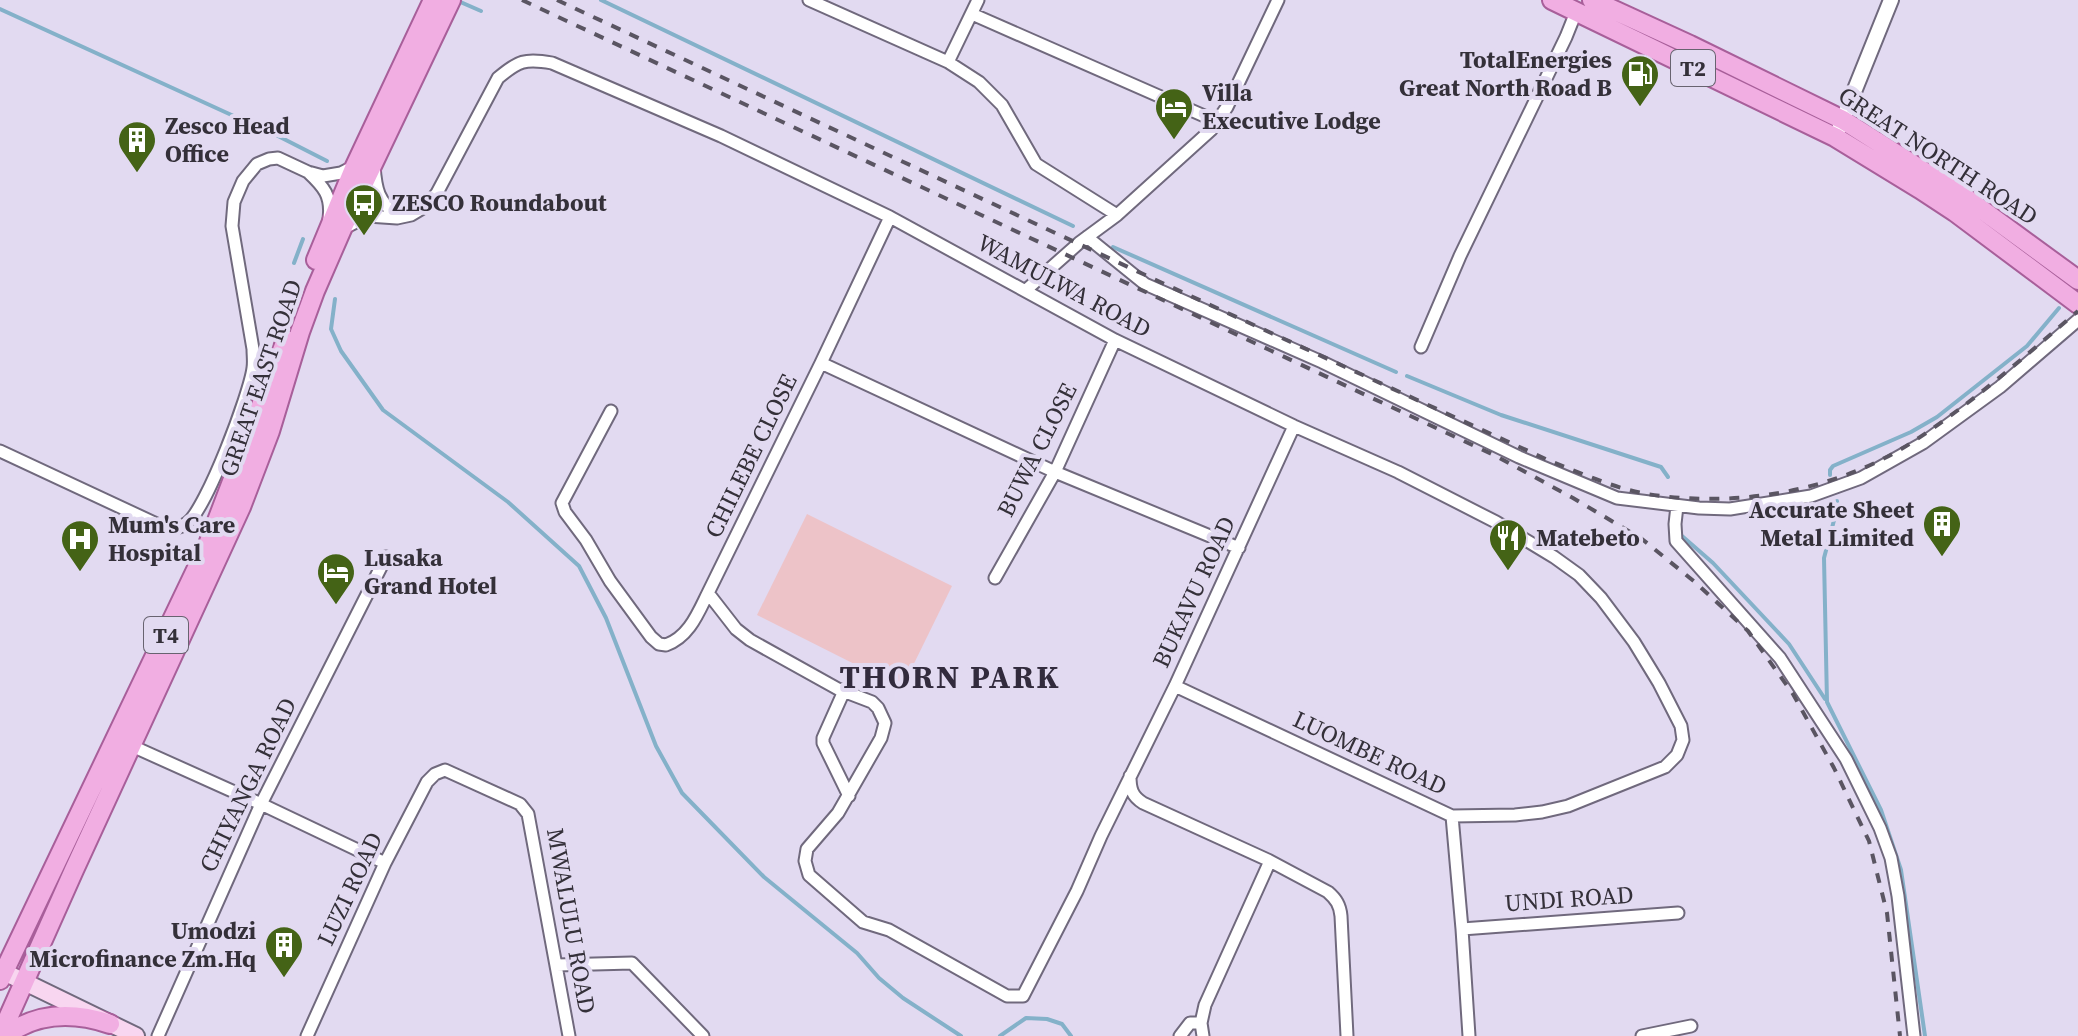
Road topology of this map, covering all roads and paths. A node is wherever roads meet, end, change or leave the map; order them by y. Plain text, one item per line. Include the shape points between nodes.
1 (433, 0) edge
2 (451, 0) edge
3 (809, 0) edge
4 (978, 0) edge
5 (1278, 0) edge
6 (1552, 0) edge
7 (1592, 0) edge
8 (1891, 0) edge
9 (1572, 6) edge
10 (972, 14) junction
11 (948, 62) junction
12 (1218, 122) junction
13 (1839, 128) junction
14 (376, 139) junction
15 (364, 165) junction
16 (308, 172) junction
17 (1117, 215) junction
18 (890, 217) junction
19 (397, 218) junction
20 (334, 229) junction
21 (1087, 237) junction
22 (2078, 280) edge
23 (1026, 290) junction
24 (2078, 304) edge
25 (2078, 320) edge
26 (1115, 340) junction
27 (1421, 347) dead end
28 (821, 363) junction
29 (611, 411) dead end
30 (1294, 426) junction
31 (0, 451) edge
32 (1055, 472) junction
33 (1677, 506) junction
34 (1239, 548) junction
35 (386, 557) dead end
36 (995, 578) dead end
37 (708, 593) junction
38 (1175, 686) junction
39 (844, 691) junction
40 (132, 746) junction
41 (1682, 747) joint
42 (445, 770) joint
43 (1130, 776) junction
44 (849, 796) junction
45 (261, 804) junction
46 (1452, 816) junction
47 (1270, 861) junction
48 (385, 863) junction
49 (1678, 913) dead end
50 (1462, 929) junction
51 (557, 965) junction
52 (1, 974) edge
53 (24, 981) junction
54 (1201, 1023) junction
55 (110, 1024) junction
56 (1691, 1026) dead end
57 (3, 1036) edge
58 (136, 1036) edge
59 (158, 1036) edge
60 (307, 1036) edge
61 (569, 1036) edge
62 (703, 1036) edge
63 (1180, 1036) edge
64 (1203, 1036) edge
65 (1347, 1036) edge
66 (1469, 1036) edge
67 (1642, 1036) edge
68 (1914, 1036) edge

1 - 14 main road, GREAT EAST ROAD / T4
2 - 14 main road, GREAT EAST ROAD / T4
3 - 11 street
4 - 10 street
5 - 12 street
6 - 9 main road, GREAT NORTH ROAD / T2
7 - 13 main road, GREAT NORTH ROAD / T2 via 1690,45
8 - 13 street
9 - 13 main road, GREAT NORTH ROAD / T2
9 - 27 street
10 - 11 street
10 - 12 street
11 - 17 street via 1002,105 1036,164
12 - 17 street
13 - 22 main road, GREAT NORTH ROAD / T2 via 1966,198
13 - 24 main road, GREAT NORTH ROAD / T2
14 - 15 main road, GREAT EAST ROAD / T4
15 - 16 street via 330,176
15 - 19 street
15 - 20 main road, GREAT EAST ROAD / T4
16 - 20 street via 323,187
16 - 31 street via 269,159 243,181 234,202 232,226 253,367 237,422 188,523 176,529 163,527
17 - 21 street
18 - 19 street, WAMULWA ROAD via 552,63 525,60 498,78 437,193 420,211
18 - 23 street, WAMULWA ROAD
18 - 28 street, CHILEBE CLOSE
19 - 20 street, WAMULWA ROAD via 368,216
20 - 40 main road, GREAT EAST ROAD / T4 via 241,507
20 - 52 main road, GREAT EAST ROAD / T4 via 207,547
21 - 23 street
21 - 33 street via 1145,284 1519,457 1617,498
23 - 26 street, WAMULWA ROAD
25 - 33 street via 2000,387 1923,443 1861,478 1811,496 1743,507
26 - 30 street, WAMULWA ROAD
26 - 32 street, BUWA CLOSE
28 - 32 street
28 - 37 street, CHILEBE CLOSE
29 - 37 street, CHILEBE CLOSE via 562,503 565,512 659,644 683,635
30 - 34 street, BUKAVU ROAD
30 - 41 street, WAMULWA ROAD via 1496,522 1579,575 1642,655 1681,726
32 - 34 street
32 - 36 street, BUWA CLOSE
33 - 68 street via 1676,541 1780,658 1846,759 1880,828 1898,896
34 - 38 street, BUKAVU ROAD
35 - 45 street, CHIYANGA ROAD
37 - 39 street via 750,640
38 - 43 street, BUKAVU ROAD
38 - 46 street, LUOMBE ROAD
39 - 44 street via 823,743
39 - 44 street via 872,702 885,723
40 - 45 street
40 - 53 main road, GREAT EAST ROAD / T4
41 - 46 street, LUOMBE ROAD via 1665,767 1568,806 1515,815
42 - 48 street, LUZI ROAD via 427,782
42 - 51 street, MWALULU ROAD via 520,804 528,814
43 - 44 street, BUKAVU ROAD via 1023,996 1007,996 889,930 863,922 809,875 807,849
43 - 47 street via 1132,793 1143,803
45 - 48 street
45 - 59 street, CHIYANGA ROAD
46 - 50 street
47 - 54 street
47 - 65 street via 1328,892 1338,903
48 - 60 street, LUZI ROAD
49 - 50 street, UNDI ROAD
50 - 66 street
51 - 61 street, MWALULU ROAD
51 - 62 street via 632,963
52 - 53 main road
53 - 55 main road
53 - 57 main road, GREAT EAST ROAD / T4
54 - 63 street via 1190,1023
54 - 64 street
55 - 57 main road via 91,1017 51,1016
55 - 58 main road
56 - 67 street

